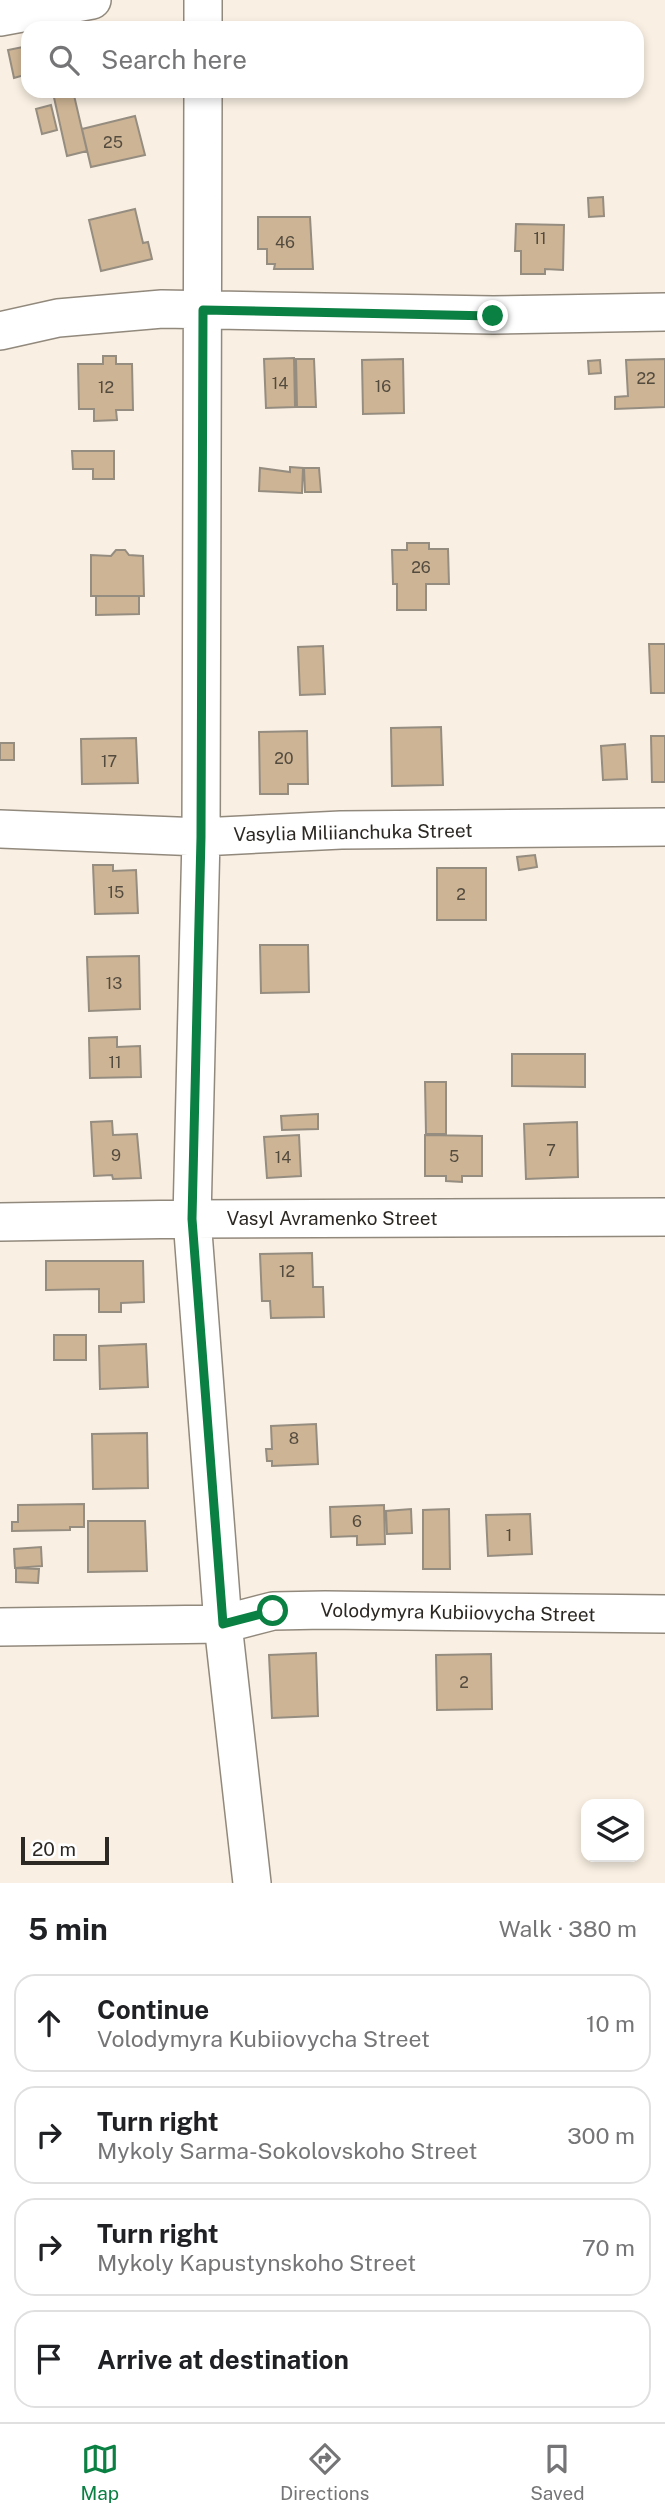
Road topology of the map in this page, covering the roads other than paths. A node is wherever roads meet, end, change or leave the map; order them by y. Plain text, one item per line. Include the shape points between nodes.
1 (92, 0) edge
2 (202, 0) edge
3 (0, 17) edge
4 (202, 21) edge
5 (203, 98) edge
6 (203, 310) junction
7 (665, 312) edge
8 (0, 331) edge
9 (665, 827) edge
10 (0, 829) edge
11 (201, 837) junction
12 (665, 1217) edge
13 (192, 1219) junction
14 (0, 1222) edge
15 (665, 1614) edge
16 (223, 1624) junction
17 (0, 1627) edge
18 (251, 1883) edge

1 - 3 street
2 - 4 street
5 - 6 street
6 - 7 street via 493,316
6 - 8 street via 58,318
6 - 11 street
9 - 11 street, Vasylia Miliianchuka Street via 341,830
10 - 11 street, Vasylia Miliianchuka Street
11 - 13 street
12 - 13 street, Vasyl Avramenko Street
13 - 14 street, Vasyl Avramenko Street
13 - 16 street
15 - 16 street, Volodymyra Kubiiovycha Street via 325,1609 273,1611
16 - 17 street, Volodymyra Kubiiovycha Street
16 - 18 street

